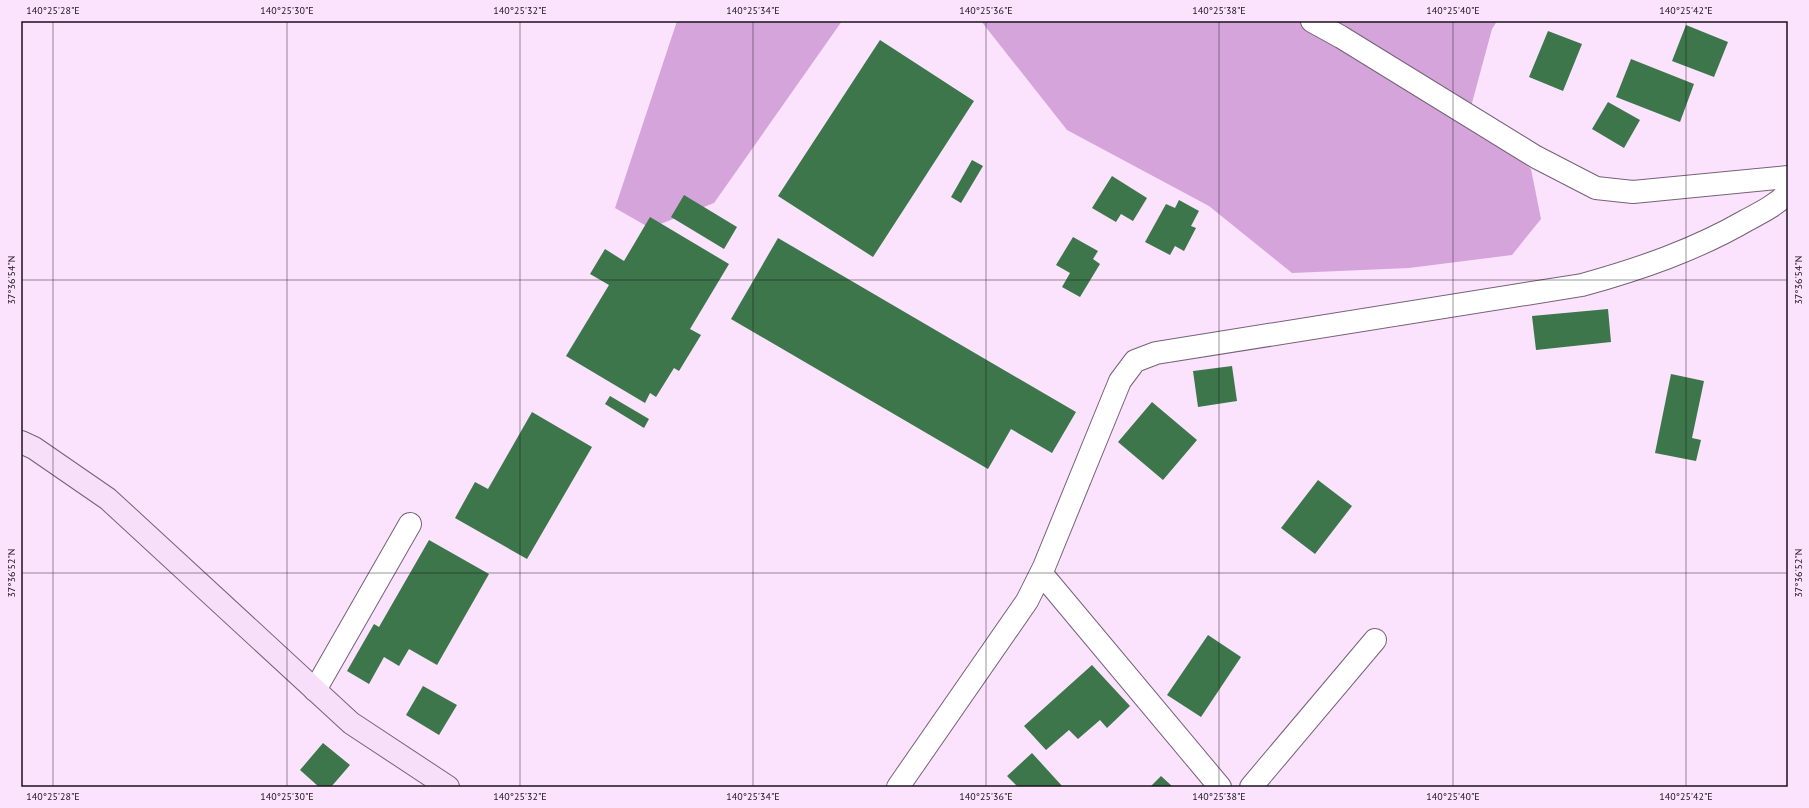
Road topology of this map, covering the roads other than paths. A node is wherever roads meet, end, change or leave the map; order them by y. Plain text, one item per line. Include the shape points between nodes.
1 (1312, 21) edge
2 (1788, 177) edge
3 (1788, 193) edge
4 (21, 442) edge
5 (410, 524) dead end
6 (1041, 573) junction
7 (1374, 640) dead end
8 (315, 690) junction
9 (448, 787) edge
10 (898, 787) edge
11 (1220, 787) edge
12 (1251, 787) edge

1 - 2 street via 1536,157 1596,188 1633,192
3 - 6 street via 1779,202 1720,236 1637,270 1582,285 1156,353 1135,361 1120,381
4 - 8 street via 108,498
5 - 8 street
6 - 10 street via 1027,601
6 - 11 street
7 - 12 street
8 - 9 street via 351,723

